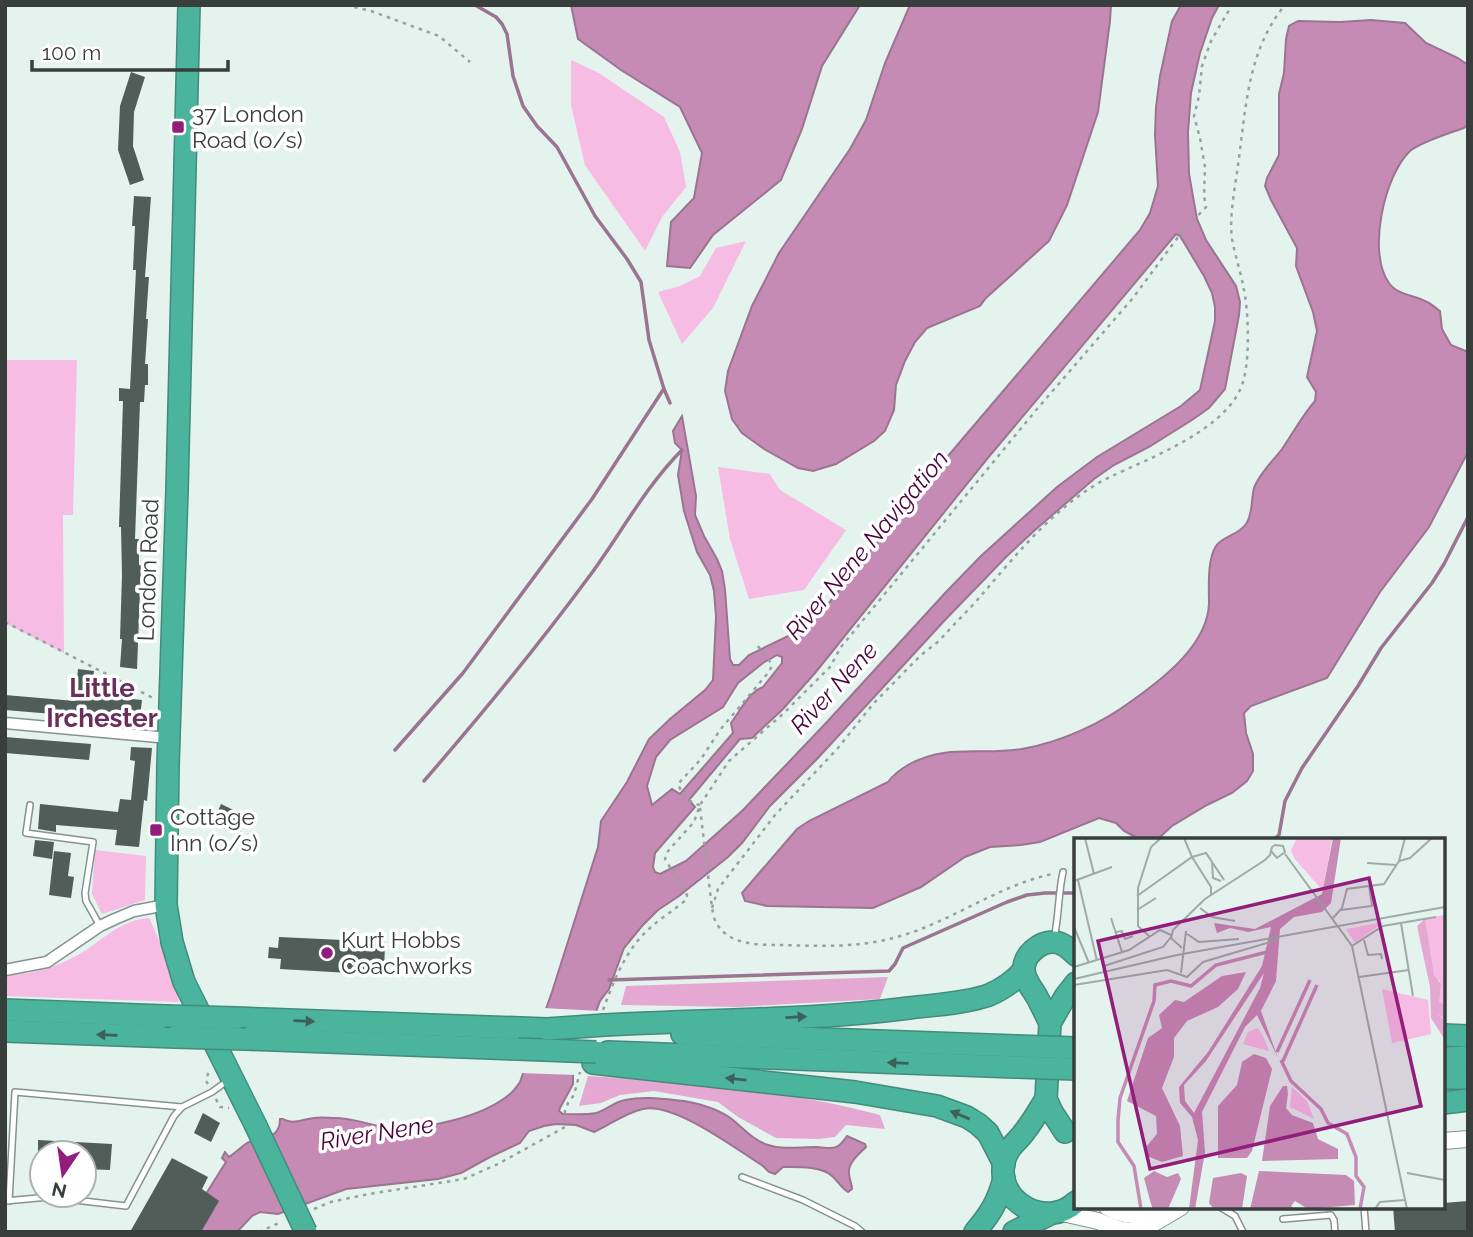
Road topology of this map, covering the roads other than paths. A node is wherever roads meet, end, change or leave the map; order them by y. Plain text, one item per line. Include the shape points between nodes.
1 (189, 5) edge
2 (5, 723) edge
3 (169, 738) junction
4 (30, 805) dead end
5 (1062, 872) road end
6 (166, 905) junction
7 (100, 926) junction
8 (1053, 942) junction
9 (1074, 953) edge
10 (5, 970) edge
11 (1023, 971) junction
12 (1074, 986) edge
13 (5, 1010) edge
14 (1050, 1023) junction
15 (604, 1028) junction
16 (5, 1031) edge
17 (1445, 1035) edge
18 (1468, 1036) edge
19 (519, 1044) junction
20 (1074, 1048) edge
21 (1016, 1056) junction
22 (1468, 1057) edge
23 (594, 1058) junction
24 (1445, 1058) edge
25 (1074, 1069) edge
26 (232, 1077) junction
27 (1445, 1078) edge
28 (1468, 1078) edge
29 (1046, 1099) junction
30 (1468, 1100) edge
31 (1445, 1103) edge
32 (181, 1107) junction
33 (1024, 1134) junction
34 (1071, 1135) edge
35 (1468, 1139) edge
36 (1445, 1141) edge
37 (1004, 1171) junction
38 (742, 1177) dead end
39 (7, 1201) edge
40 (1061, 1209) edge
41 (1110, 1209) edge
42 (1152, 1209) edge
43 (1178, 1209) edge
44 (1223, 1209) edge
45 (1364, 1209) edge
46 (1283, 1219) dead end
47 (307, 1222) edge
48 (862, 1232) edge
49 (975, 1232) edge
50 (1014, 1232) edge
51 (1243, 1232) edge
52 (1335, 1232) edge
53 (1366, 1232) edge

1 - 3 highway, London Road
2 - 3 street
3 - 6 highway, London Road
4 - 7 lane via 26,833 93,842 85,894
5 - 8 lane
6 - 7 street via 134,911
6 - 26 highway, London Road via 184,982
7 - 10 street via 47,962
8 - 9 highway
8 - 11 highway via 1030,953
11 - 14 highway
15 -> 11 highway via 865,1014 956,1002 986,996
12 - 14 highway
13 -> 19 highway, bridge via 236,1018
14 - 29 highway
15 - 19 highway, bridge via 547,1029
15 - 21 highway
19 -> 16 highway, bridge via 386,1045
17 - 18 highway
19 - 23 highway, bridge
20 - 21 highway, bridge
21 -> 23 highway
21 - 25 highway, bridge
22 - 24 highway
37 -> 23 highway via 988,1133 967,1116 937,1106
26 - 32 lane
26 - 47 highway, London Road, bridge
27 - 28 highway
29 - 33 highway
29 - 34 highway
30 - 31 highway
32 - 39 lane via 125,1206 49,1197
32 - 39 lane via 15,1093
33 - 34 highway via 1051,1127
33 - 37 highway via 1007,1152
35 - 36 main road
37 - 40 highway via 1008,1191 1026,1209 1037,1213
37 - 49 highway via 998,1199
38 - 48 lane via 803,1200
40 - 43 main road via 1132,1231
40 - 50 highway
41 - 42 main road via 1136,1216
44 - 51 lane via 1234,1216
45 - 53 lane
46 - 52 lane via 1331,1214

